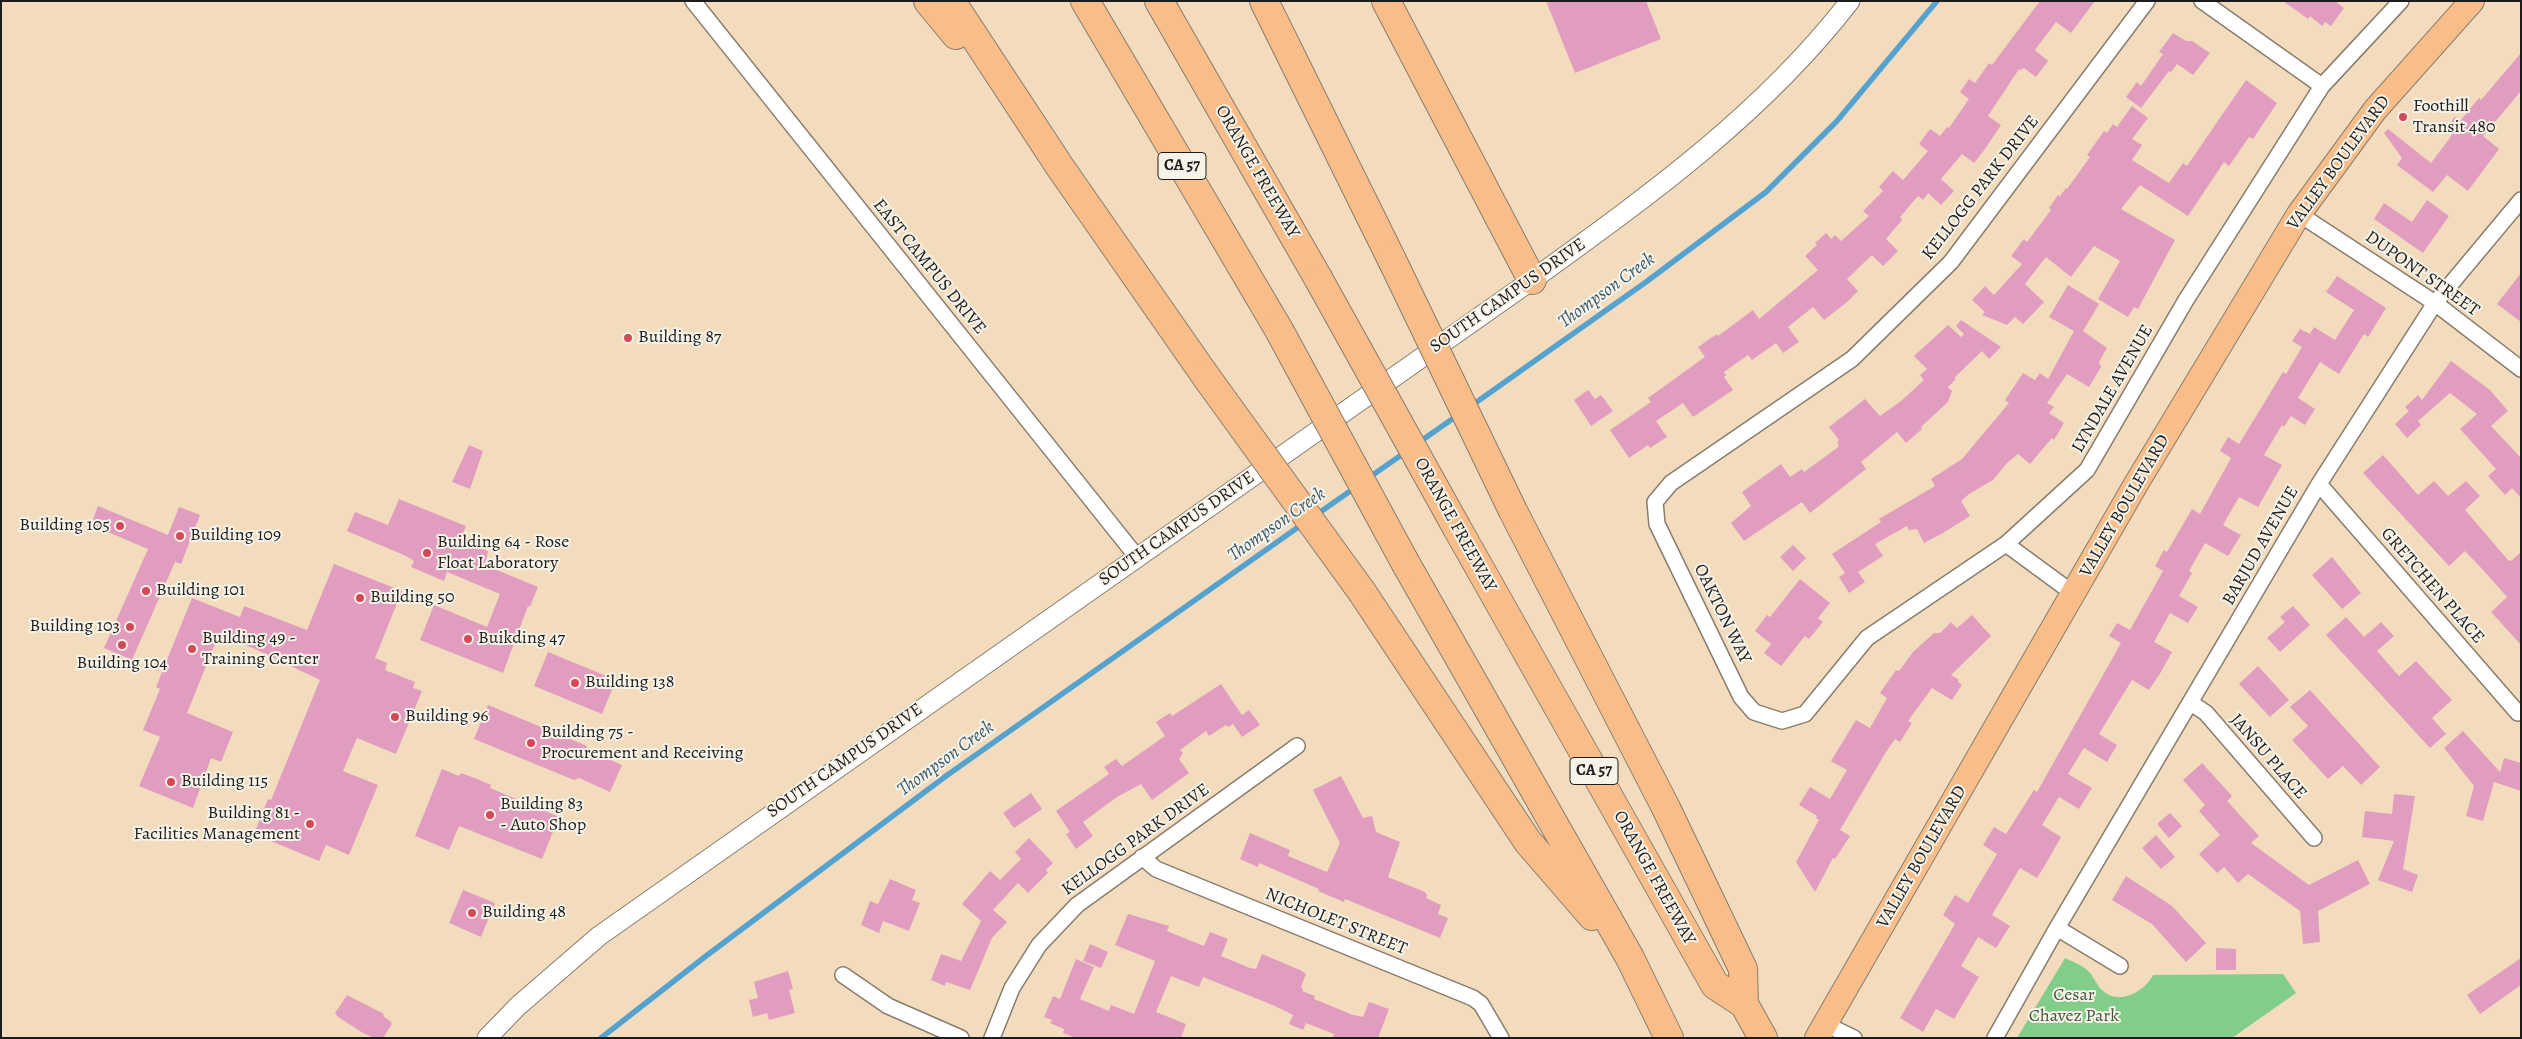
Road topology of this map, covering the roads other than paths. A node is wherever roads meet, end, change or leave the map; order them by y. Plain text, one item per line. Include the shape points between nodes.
1 (693, 1) edge
2 (928, 1) edge
3 (951, 1) edge
4 (1085, 1) edge
5 (1159, 1) edge
6 (1264, 1) edge
7 (1276, 1) edge
8 (1386, 1) edge
9 (1850, 1) edge
10 (2147, 1) edge
11 (2202, 1) edge
12 (2401, 1) edge
13 (2472, 1) edge
14 (2322, 86) junction
15 (1323, 120) junction
16 (1060, 167) junction
17 (2521, 200) edge
18 (2299, 214) junction
19 (1532, 280) junction
20 (2435, 303) junction
21 (2521, 369) edge
22 (2319, 484) junction
23 (1655, 502) joint
24 (2006, 544) junction
25 (1137, 557) junction
26 (2074, 594) junction
27 (2191, 703) junction
28 (2518, 713) dead end
29 (1782, 721) joint
30 (1298, 746) dead end
31 (2314, 838) dead end
32 (1142, 857) junction
33 (2057, 928) junction
34 (1630, 958) junction
35 (2120, 966) dead end
36 (843, 975) dead end
37 (1744, 1004) junction
38 (1821, 1031) edge
39 (487, 1038) edge
40 (961, 1038) edge
41 (992, 1038) edge
42 (1501, 1038) edge
43 (1669, 1038) edge
44 (1762, 1038) edge
45 (1854, 1038) edge
46 (1995, 1038) edge

1 - 25 street, EAST CAMPUS DRIVE
2 - 16 highway
3 - 16 highway
4 - 34 highway, CA 57, bridge via 1279,330 1406,564
5 - 37 highway, ORANGE FREEWAY / CA 57, bridge via 1715,985
6 - 15 highway
7 - 15 highway
8 - 19 highway
9 - 19 street, SOUTH CAMPUS DRIVE via 1805,54 1732,128 1656,190
10 - 23 street, KELLOGG PARK DRIVE via 1951,262 1852,359 1671,483
11 - 14 street
12 - 14 street, LYNDALE AVENUE
13 - 18 main road, VALLEY BOULEVARD via 2375,110
14 - 24 street, LYNDALE AVENUE via 2186,300 2087,470
15 - 37 highway, bridge via 1513,512 1666,808 1743,968
16 - 34 highway, bridge via 1362,592 1528,842
17 - 20 street, BARJUD AVENUE
18 - 20 street, DUPONT STREET
18 - 26 main road, VALLEY BOULEVARD via 2136,484
19 - 25 street, SOUTH CAMPUS DRIVE
20 - 21 street, DUPONT STREET
20 - 22 street, BARJUD AVENUE
22 - 27 street, BARJUD AVENUE
22 - 28 street, GRETCHEN PLACE
23 - 29 street, OAKTON WAY via 1657,524 1741,697 1754,712
24 - 26 street
24 - 29 street, LYNDALE AVENUE via 1867,638 1805,714
25 - 39 street, SOUTH CAMPUS DRIVE via 599,936 518,1006
26 - 38 main road, VALLEY BOULEVARD
27 - 31 street, JANSU PLACE via 2206,713
27 - 33 street, BARJUD AVENUE
30 - 32 street, KELLOGG PARK DRIVE
32 - 41 street, KELLOGG PARK DRIVE via 1077,905 1039,945 1012,988
32 - 42 street, NICHOLET STREET via 1156,869 1473,998 1481,1004
33 - 35 street
33 - 46 street, BARJUD AVENUE
34 - 43 highway, CA 57
36 - 40 street via 888,1006
37 - 44 highway, ORANGE FREEWAY / CA 57
38 - 45 street

